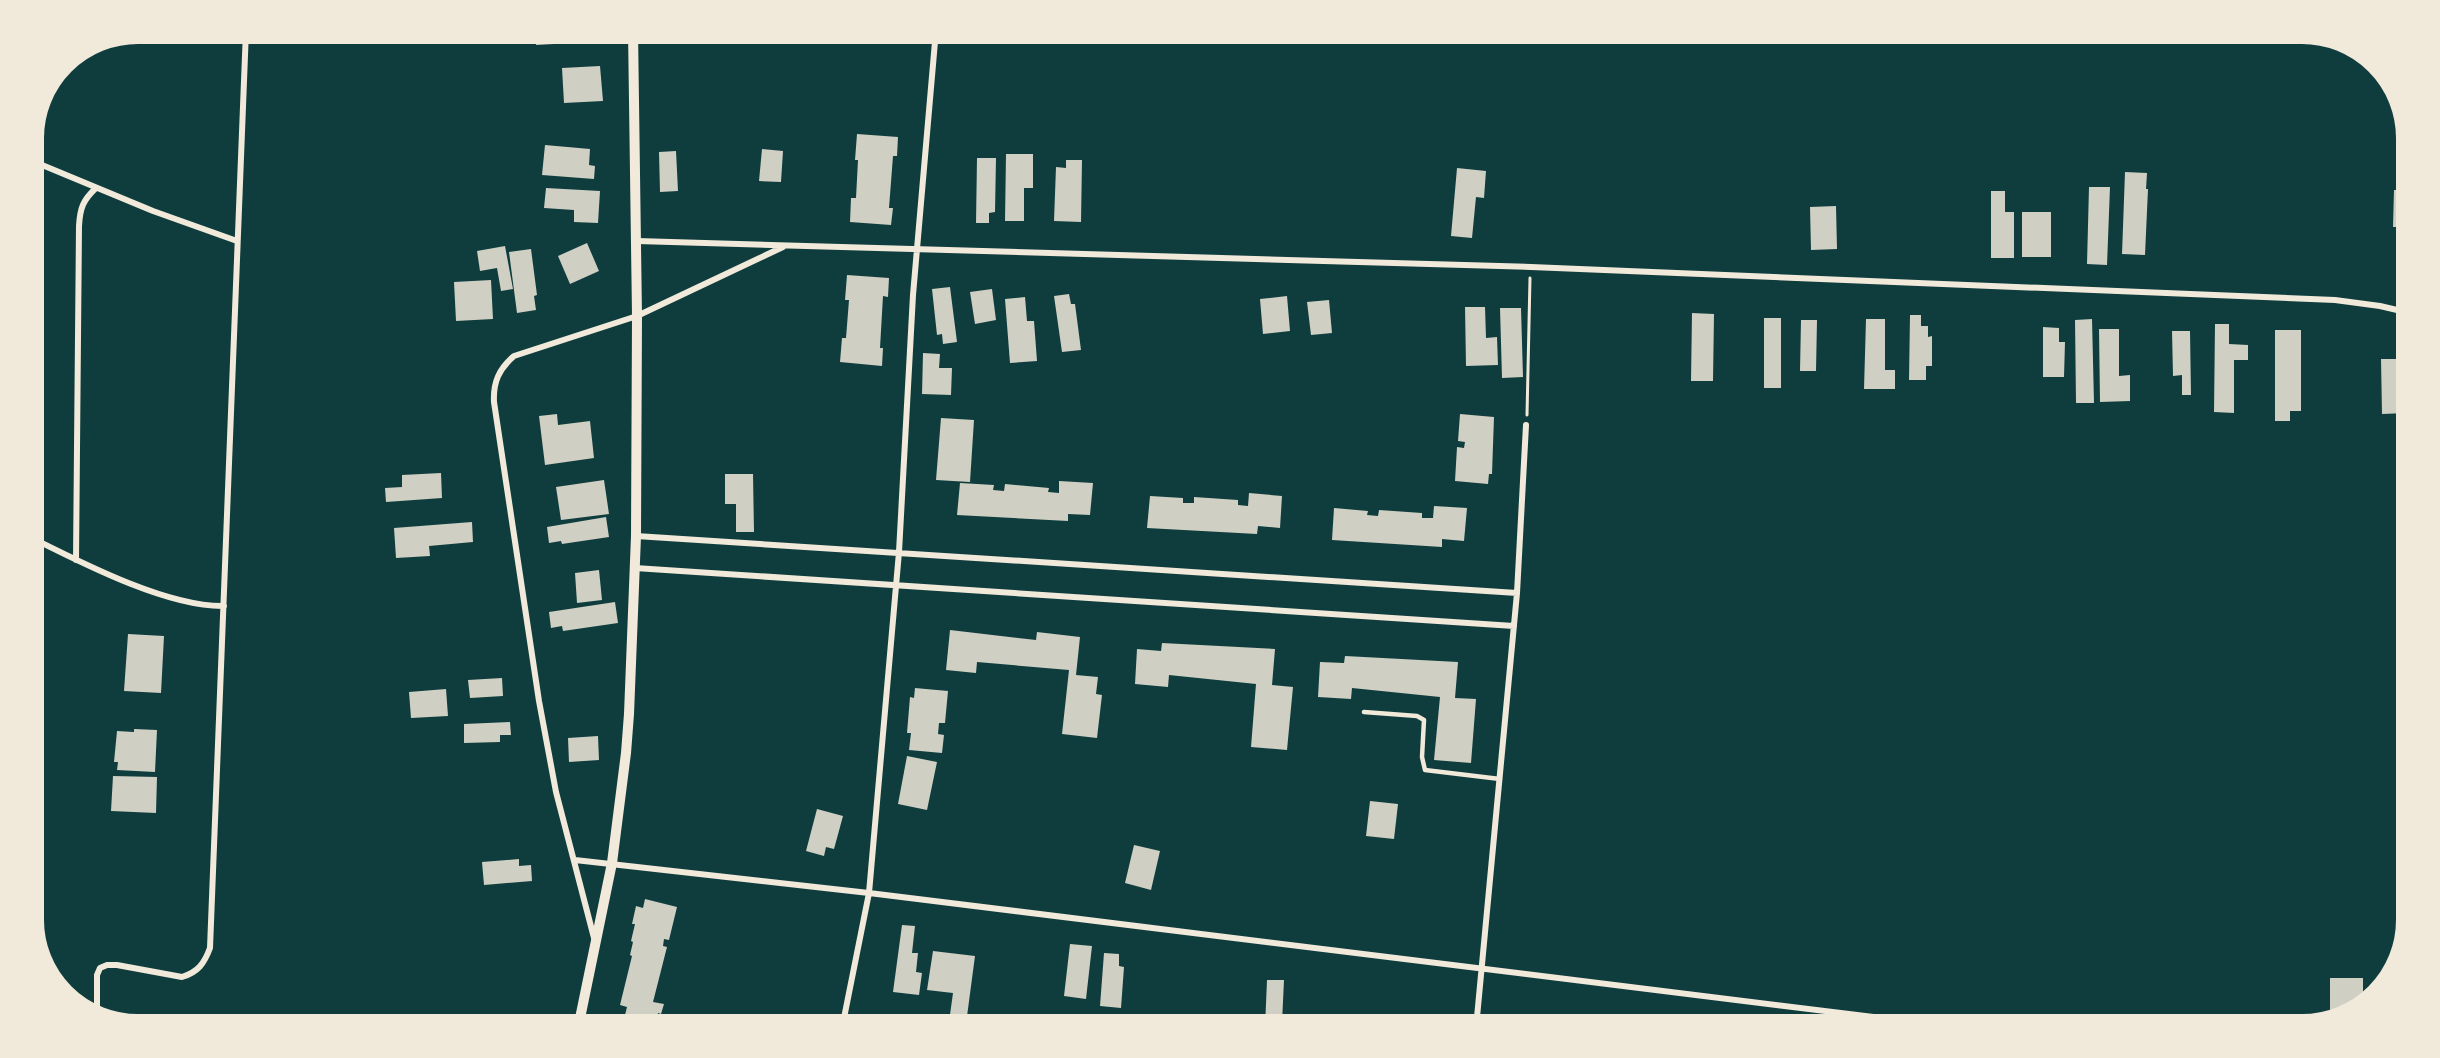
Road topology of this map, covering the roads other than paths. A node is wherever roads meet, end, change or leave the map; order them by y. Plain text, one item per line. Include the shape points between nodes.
1 (246, 40) edge
2 (633, 40) edge
3 (935, 40) edge
4 (41, 164) edge
5 (96, 188) junction
6 (237, 241) junction
7 (637, 241) junction
8 (786, 246) junction
9 (916, 250) junction
10 (2399, 310) edge
11 (638, 316) junction
12 (1526, 425) road end
13 (636, 536) junction
14 (41, 542) edge
15 (899, 552) junction
16 (76, 560) junction
17 (635, 568) junction
18 (896, 585) junction
19 (1517, 593) junction
20 (224, 606) junction
21 (1514, 626) junction
22 (1364, 712) dead end
23 (1500, 778) junction
24 (575, 860) junction
25 (612, 863) junction
26 (869, 893) junction
27 (596, 947) junction
28 (1482, 969) junction
29 (97, 1008) edge
30 (580, 1018) edge
31 (844, 1018) edge
32 (1477, 1018) edge
33 (1881, 1018) edge

1 - 6 street
2 - 7 street
3 - 9 street
4 - 5 street
5 - 6 street
5 - 16 street via 80,208
6 - 20 street
7 - 8 street
7 - 11 street
8 - 9 street
8 - 11 street
9 - 10 street via 1531,267 2335,300
9 - 15 street
11 - 13 street
11 - 24 street via 514,356 504,365 493,388 541,712 556,792
12 - 19 street
13 - 15 street
13 - 17 street
14 - 16 street
15 - 18 street
15 - 19 street
16 - 20 street via 188,604
17 - 18 street
17 - 25 street via 626,753
18 - 21 street
18 - 26 street
19 - 21 street
20 - 29 street via 210,948 200,968 182,977 117,965 100,968
21 - 23 street
22 - 23 lane via 1417,716 1424,720 1425,770
23 - 28 street
24 - 25 street
24 - 27 street
25 - 26 street
25 - 27 street
26 - 28 street
26 - 31 street
27 - 30 street
28 - 32 street
28 - 33 street

